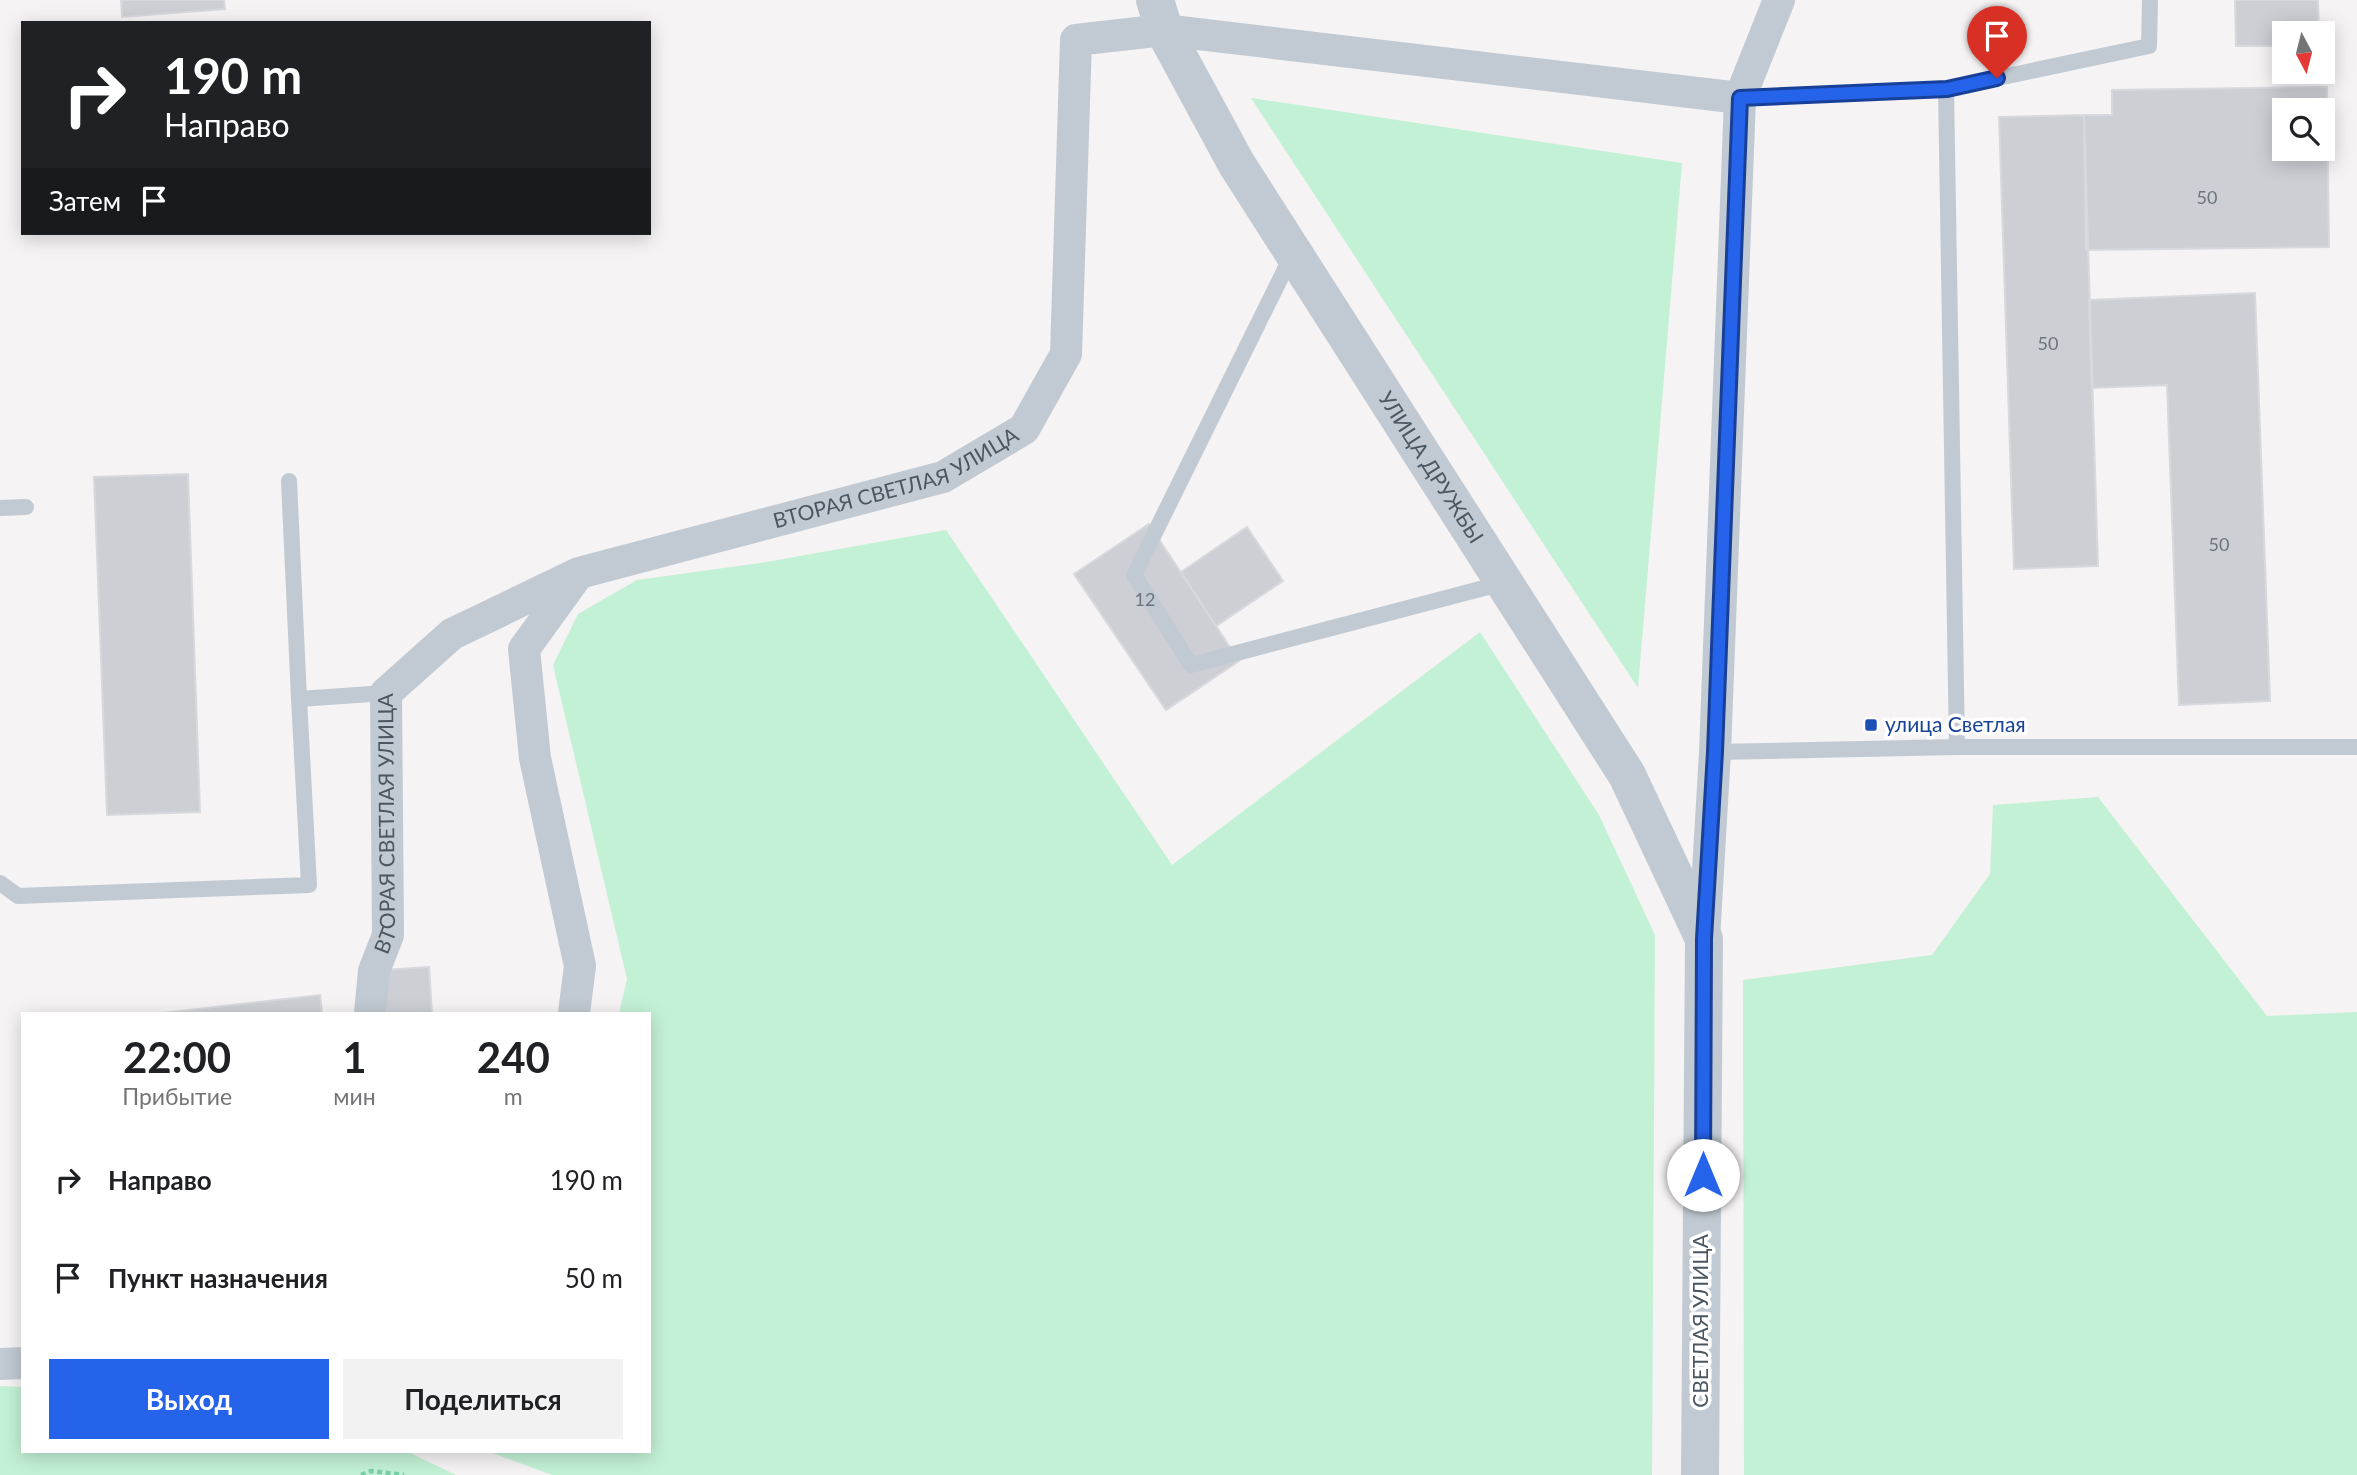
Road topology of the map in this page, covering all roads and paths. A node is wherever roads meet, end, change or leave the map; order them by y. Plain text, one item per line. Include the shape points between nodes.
1 (1779, 0) edge
2 (2150, 0) edge
3 (1160, 15) edge
4 (1947, 89) junction
5 (1740, 98) junction
6 (1293, 252) junction
7 (289, 481) dead end
8 (26, 507) dead end
9 (0, 508) edge
10 (579, 573) junction
11 (1504, 583) junction
12 (386, 693) junction
13 (299, 699) junction
14 (1957, 747) junction
15 (2357, 747) edge
16 (1715, 752) junction
17 (0, 883) edge
18 (1704, 939) junction
19 (370, 1012) edge
20 (574, 1012) edge
21 (21, 1363) edge
22 (0, 1364) edge
23 (361, 1475) edge
24 (404, 1475) edge
25 (1700, 1475) edge

1 - 5 street, СВЕТЛАЯ УЛИЦА
2 - 4 lane via 2149,46
3 - 5 street
3 - 6 street, УЛИЦА ДРУЖБЫ via 1236,163
3 - 10 street, ВТОРАЯ СВЕТЛАЯ УЛИЦА via 1076,40 1066,354 1024,429 943,477
4 - 5 lane
4 - 14 lane
5 - 16 street, СВЕТЛАЯ УЛИЦА
6 - 11 street, УЛИЦА ДРУЖБЫ
6 - 11 lane via 1134,575 1191,665
7 - 13 lane
8 - 9 lane
10 - 12 street, ВТОРАЯ СВЕТЛАЯ УЛИЦА via 452,634
10 - 20 street via 524,649 535,758 580,966
11 - 18 street, УЛИЦА ДРУЖБЫ via 1627,775
12 - 13 lane
12 - 19 street, ВТОРАЯ СВЕТЛАЯ УЛИЦА via 388,936 373,971
13 - 17 lane via 309,885 18,896
14 - 15 lane
14 - 16 lane
16 - 18 street, СВЕТЛАЯ УЛИЦА
18 - 25 street, СВЕТЛАЯ УЛИЦА
21 - 22 street
23 - 24 path via 371,1471

